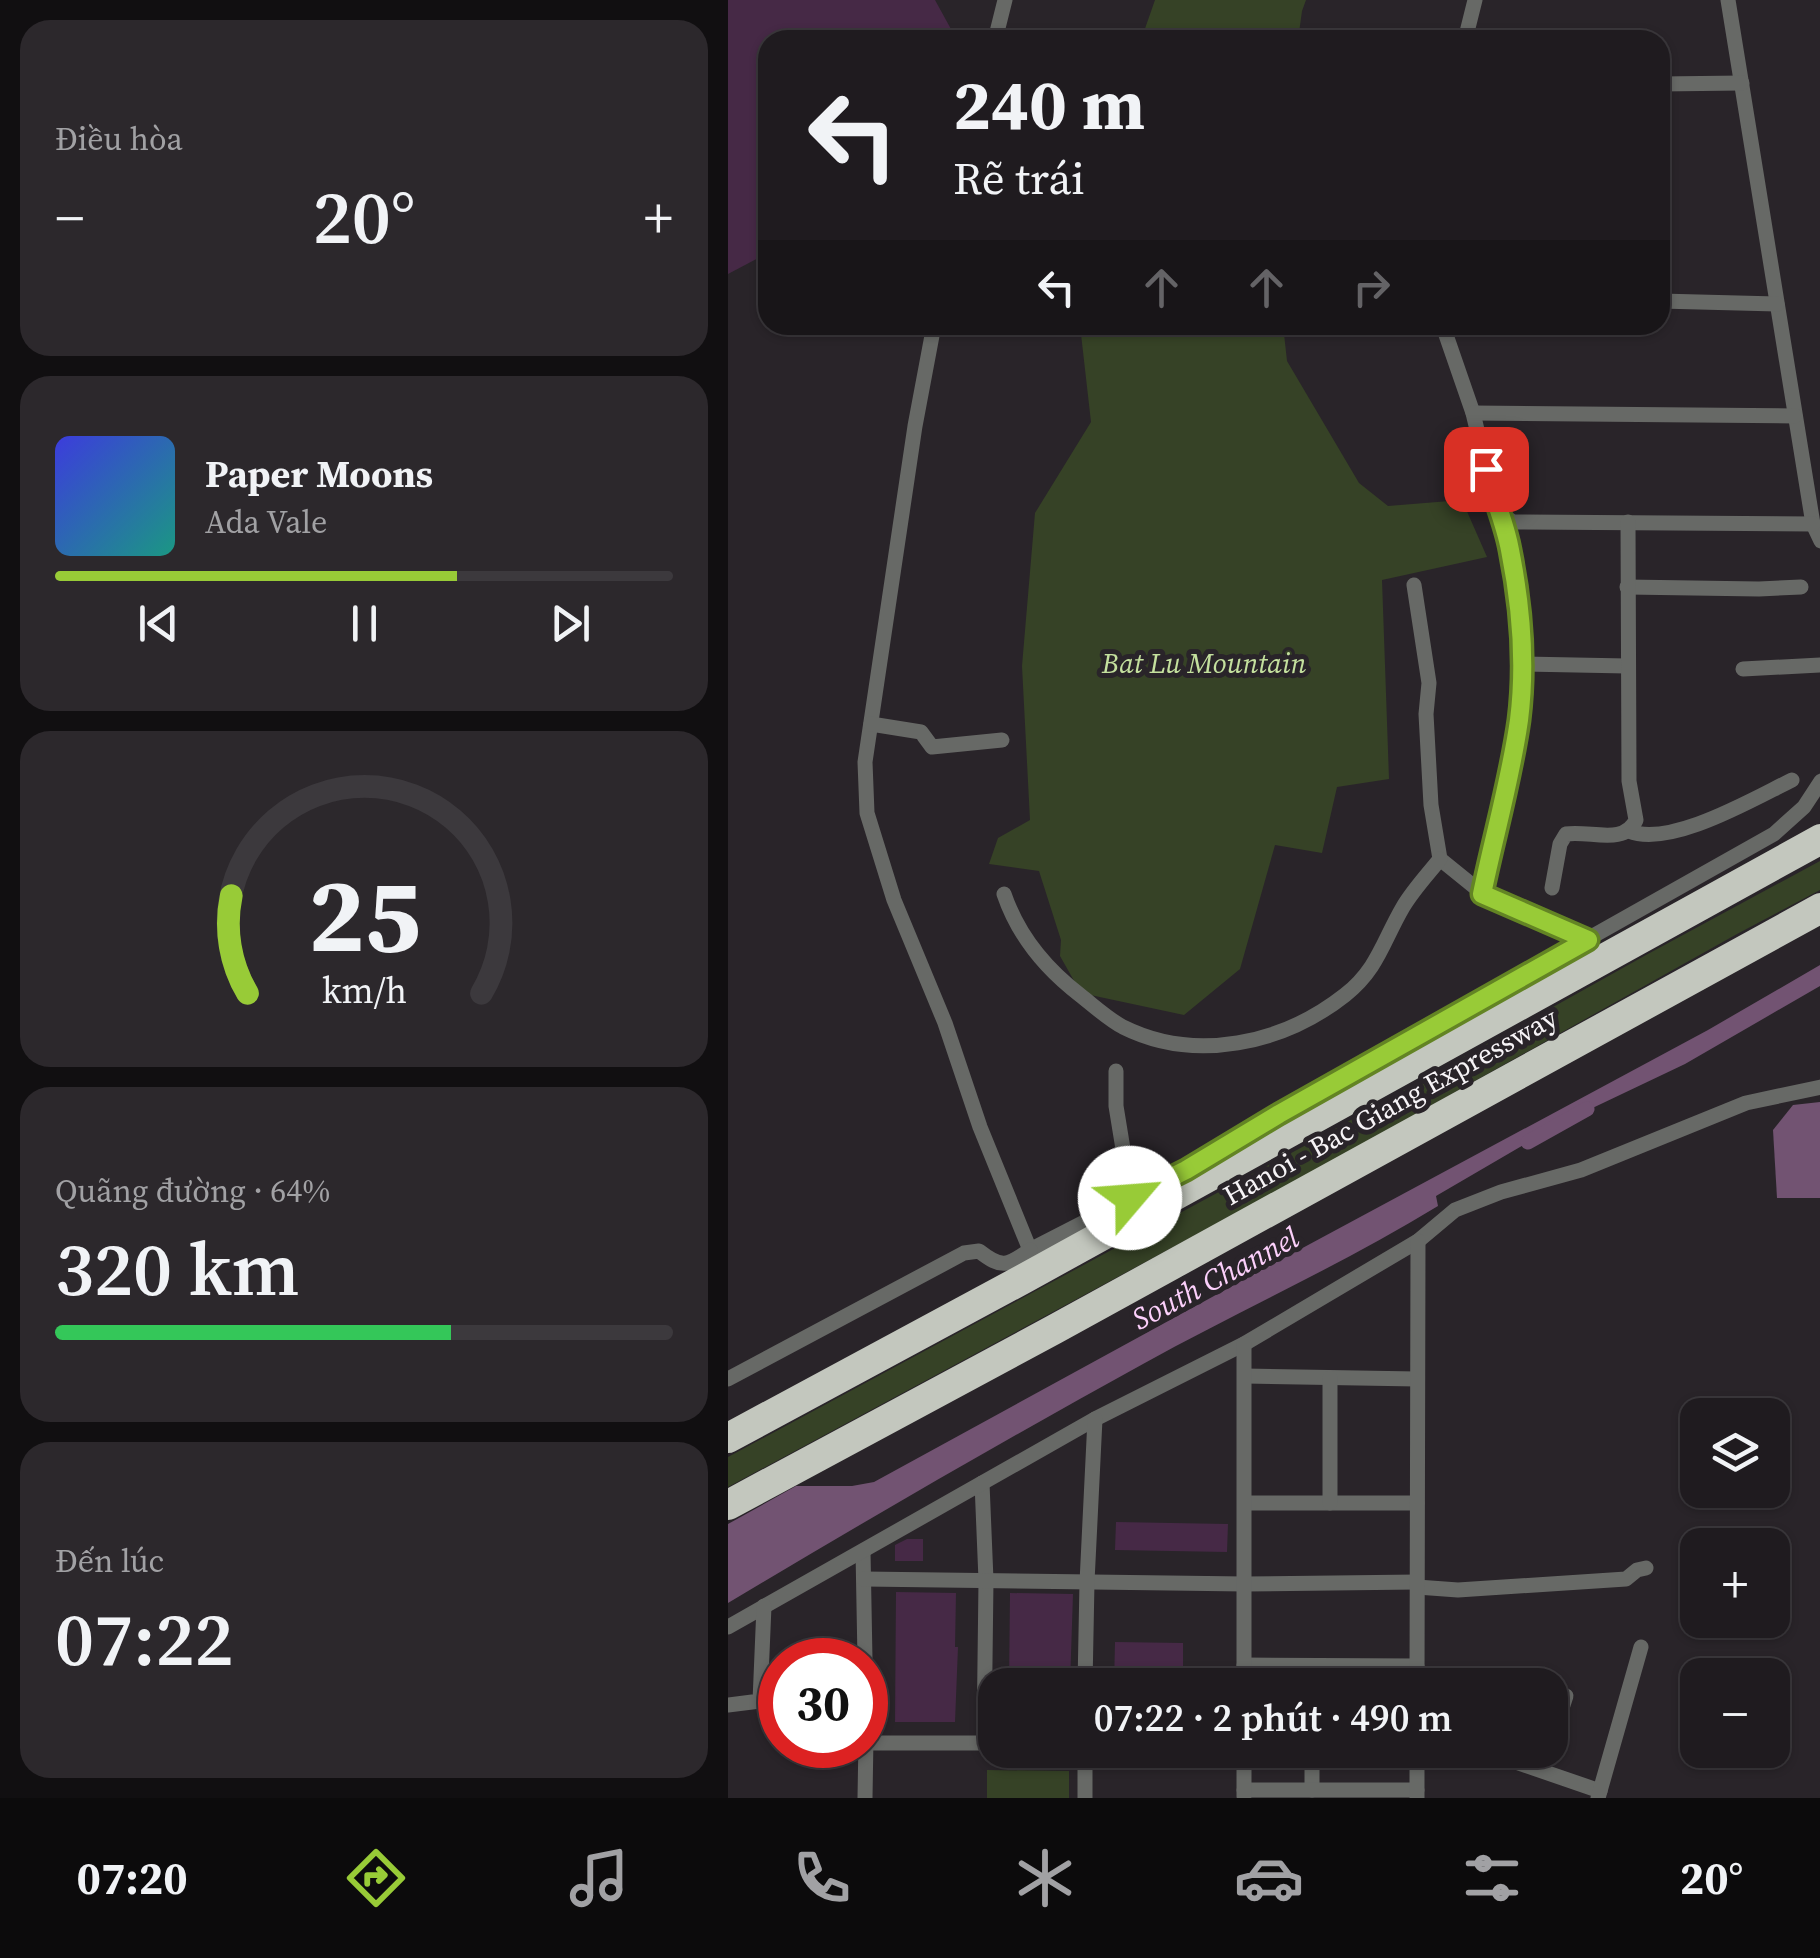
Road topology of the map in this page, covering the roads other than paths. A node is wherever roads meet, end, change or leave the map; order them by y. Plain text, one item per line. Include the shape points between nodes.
1 (1005, 0) edge
2 (1475, 0) edge
3 (1728, 0) edge
4 (998, 30) edge
5 (1468, 30) edge
6 (1742, 83) junction
7 (1670, 84) edge
8 (1670, 299) edge
9 (1777, 304) junction
10 (932, 335) edge
11 (1446, 335) edge
12 (1473, 413) junction
13 (1796, 416) junction
14 (1500, 514) junction
15 (1628, 522) junction
16 (1813, 524) junction
17 (1820, 541) edge
18 (1414, 585) dead end
19 (1628, 587) junction
20 (1800, 587) dead end
21 (1522, 664) junction
22 (1820, 665) edge
23 (1627, 666) junction
24 (1743, 669) dead end
25 (871, 724) junction
26 (1002, 740) dead end
27 (1792, 780) dead end
28 (1820, 781) edge
29 (1629, 832) junction
30 (1820, 839) edge
31 (1440, 858) junction
32 (1552, 888) dead end
33 (1004, 894) dead end
34 (1482, 894) junction
35 (1820, 908) edge
36 (1588, 940) junction
37 (1116, 1071) dead end
38 (1820, 1087) edge
39 (1130, 1198) junction
40 (1418, 1241) junction
41 (1030, 1250) junction
42 (1244, 1344) junction
43 (1245, 1376) junction
44 (728, 1378) edge
45 (1330, 1378) junction
46 (1418, 1379) junction
47 (1095, 1419) junction
48 (728, 1438) edge
49 (982, 1483) junction
50 (1330, 1503) junction
51 (1417, 1503) junction
52 (1245, 1504) junction
53 (728, 1509) edge
54 (863, 1551) junction
55 (1646, 1568) dead end
56 (864, 1579) junction
57 (986, 1580) junction
58 (1087, 1582) junction
59 (1244, 1584) junction
60 (1417, 1584) junction
61 (764, 1606) junction
62 (728, 1626) edge
63 (864, 1638) edge
64 (1641, 1648) dead end
65 (1244, 1666) joint
66 (1312, 1666) joint
67 (1417, 1666) joint
68 (988, 1668) edge
69 (1086, 1668) edge
70 (728, 1705) edge
71 (888, 1741) edge
72 (978, 1743) edge
73 (866, 1768) edge
74 (1084, 1768) edge
75 (1244, 1768) edge
76 (1312, 1768) edge
77 (1417, 1768) edge
78 (1533, 1768) edge
79 (1543, 1768) edge
80 (1542, 1771) junction
81 (1312, 1790) junction
82 (1244, 1794) edge
83 (1416, 1794) edge
84 (1599, 1794) edge
85 (865, 1798) edge
86 (1084, 1798) edge

1 - 4 street
2 - 5 street
3 - 6 street
6 - 7 street
6 - 9 street
8 - 9 street
9 - 13 street
10 - 25 street
11 - 12 street
12 - 13 street
12 - 14 street
13 - 16 street
14 - 15 street via 1512,522
14 - 21 street
15 - 16 street
15 - 19 street
16 - 17 street
18 - 31 street via 1429,683
19 - 20 street
19 - 23 street
21 - 23 street
21 - 34 street via 1518,720
22 - 24 street
23 - 29 street via 1636,820
25 - 26 street via 921,732 932,747
25 - 41 street via 867,813 894,900
27 - 29 street via 1700,824 1656,835
28 - 36 street via 1774,834
29 - 32 street via 1566,834
30 - 48 highway, Hanoi - Bac Giang Expressway
31 - 33 street via 1403,906 1373,967 1345,995 1256,1040 1208,1047 1160,1042 1109,1018 1054,976 1026,940
31 - 34 street
34 - 36 street
35 - 53 highway, Hanoi - Bac Giang Expressway
36 - 39 street
37 - 39 street
38 - 40 street via 1746,1102 1581,1170 1501,1192 1455,1210
39 - 41 street
40 - 42 street
40 - 46 street
41 - 44 street via 1002,1264 979,1251 964,1253
42 - 43 street
42 - 47 street
43 - 45 street
43 - 52 street
45 - 46 street
45 - 50 street
46 - 51 street
47 - 49 street
47 - 58 street
49 - 54 street
49 - 57 street
50 - 51 street
50 - 52 street
51 - 60 street
52 - 59 street
54 - 56 street
54 - 61 street
55 - 60 street via 1626,1579 1458,1590
56 - 57 street
56 - 63 street
57 - 58 street
57 - 68 street
58 - 59 street
58 - 69 street
59 - 60 street
59 - 65 street
60 - 67 street
61 - 62 street
61 - 70 street via 762,1696
64 - 84 street
65 - 66 street
66 - 67 street
71 - 72 street
73 - 85 street
74 - 86 street
75 - 82 street
76 - 81 street
77 - 83 street
78 - 80 street
79 - 80 street
80 - 84 street
81 - 82 street
81 - 83 street

